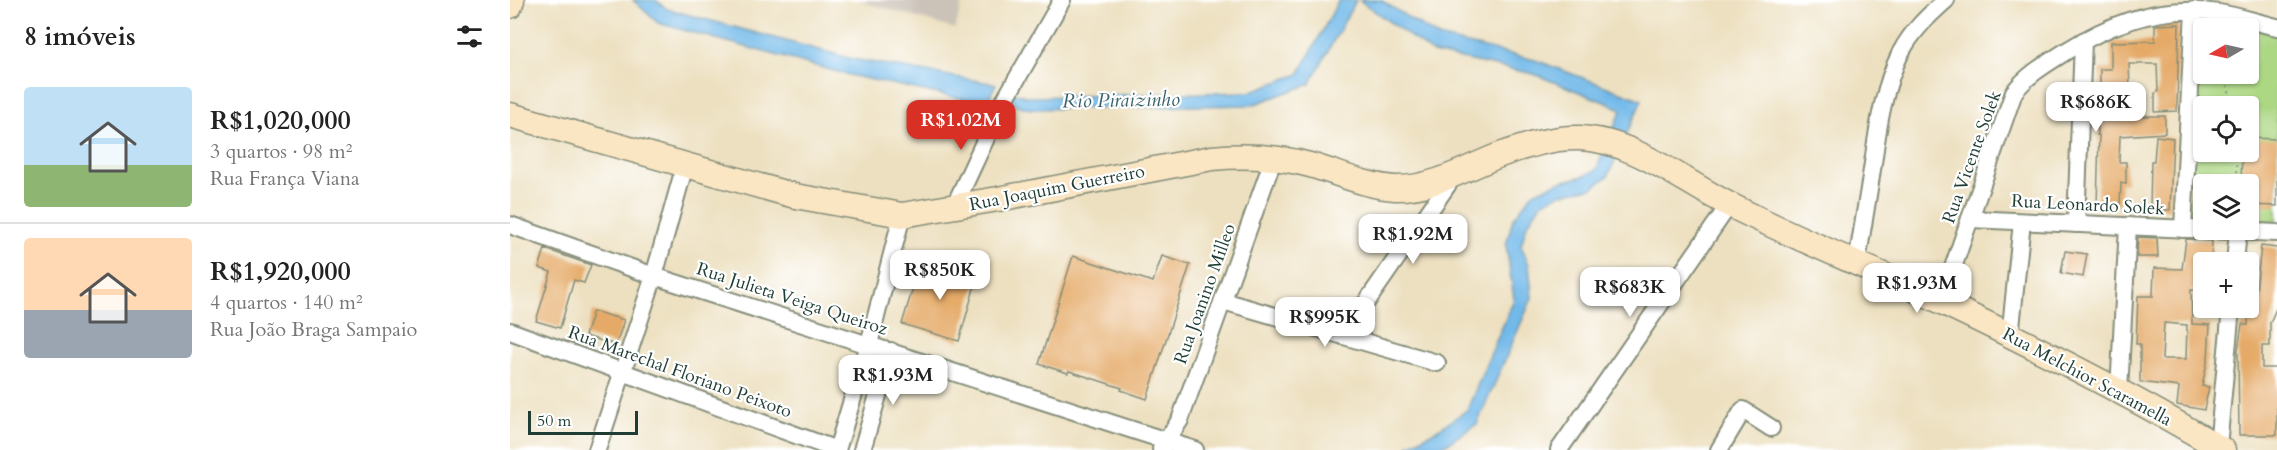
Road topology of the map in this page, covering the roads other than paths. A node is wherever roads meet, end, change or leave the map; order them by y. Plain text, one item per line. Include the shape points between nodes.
1 (512, 0) edge
2 (1062, 0) edge
3 (1946, 0) edge
4 (510, 6) edge
5 (2174, 6) edge
6 (2194, 10) junction
7 (2277, 27) edge
8 (2083, 41) junction
9 (510, 115) edge
10 (1615, 145) joint
11 (1274, 157) junction
12 (685, 165) junction
13 (1455, 174) junction
14 (1729, 205) junction
15 (954, 207) junction
16 (902, 215) junction
17 (1970, 219) junction
18 (2022, 222) junction
19 (2076, 224) junction
20 (510, 225) edge
21 (2128, 226) junction
22 (2183, 229) junction
23 (2193, 230) edge
24 (2259, 233) edge
25 (2277, 233) edge
26 (1857, 263) junction
27 (654, 276) junction
28 (1223, 301) junction
29 (1941, 302) junction
30 (2230, 318) edge
31 (510, 331) edge
32 (1343, 336) junction
33 (2010, 337) junction
34 (869, 344) junction
35 (891, 351) junction
36 (1437, 363) dead end
37 (623, 371) junction
38 (2119, 392) junction
39 (1771, 428) dead end
40 (1163, 445) edge
41 (2221, 448) edge
42 (597, 450) edge
43 (837, 450) edge
44 (862, 450) edge
45 (1195, 450) edge
46 (1559, 450) edge
47 (1719, 450) edge

1 - 4 street
2 - 15 street via 999,111
3 - 26 street via 1913,34 1891,77 1878,126
5 - 6 street, Rua Vicente Solek
5 - 8 street, Rua Vicente Solek via 2119,23
6 - 7 street, Rua Vicente Solek
6 - 22 street
8 - 17 street, Rua Vicente Solek via 2037,69 2014,92
8 - 19 street
9 - 12 street, Rua Joaquim Guerreiro
10 - 13 street, Rua Joaquim Guerreiro via 1579,138 1546,141
10 - 14 street, Rua Melchior Scaramella
11 - 13 street, Rua Joaquim Guerreiro via 1366,184 1395,188 1417,187
11 - 15 street, Rua Joaquim Guerreiro via 1212,158
11 - 28 street, Rua Joanino Milleo
12 - 16 street, Rua Joaquim Guerreiro via 795,196
12 - 27 street
13 - 32 street
14 - 26 street, Rua Melchior Scaramella
14 - 46 street
15 - 16 street, Rua Joaquim Guerreiro
16 - 34 street
17 - 18 street, Rua Leonardo Solek
17 - 29 street, Rua Vicente Solek
18 - 19 street, Rua Leonardo Solek
18 - 33 street
19 - 21 street, Rua Leonardo Solek
20 - 27 street, Rua Julieta Veiga Queiroz
21 - 22 street, Rua Leonardo Solek
21 - 38 street
22 - 23 street, Rua Leonardo Solek
24 - 25 street, Rua Leonardo Solek
26 - 29 street, Rua Melchior Scaramella
27 - 34 street, Rua Julieta Veiga Queiroz
27 - 37 street
28 - 32 street
28 - 40 street, Rua Joanino Milleo via 1180,420
29 - 33 street, Rua Melchior Scaramella
30 - 41 street
31 - 37 street, Rua Marechal Floriano Peixoto
32 - 36 street
33 - 38 street, Rua Melchior Scaramella
34 - 35 street, Rua Julieta Veiga Queiroz
34 - 43 street
35 - 40 street, Rua Julieta Veiga Queiroz
35 - 44 street
37 - 42 street
37 - 43 street, Rua Marechal Floriano Peixoto
38 - 41 street, Rua Melchior Scaramella
39 - 47 street via 1743,410
40 - 45 street, Rua Julieta Veiga Queiroz

